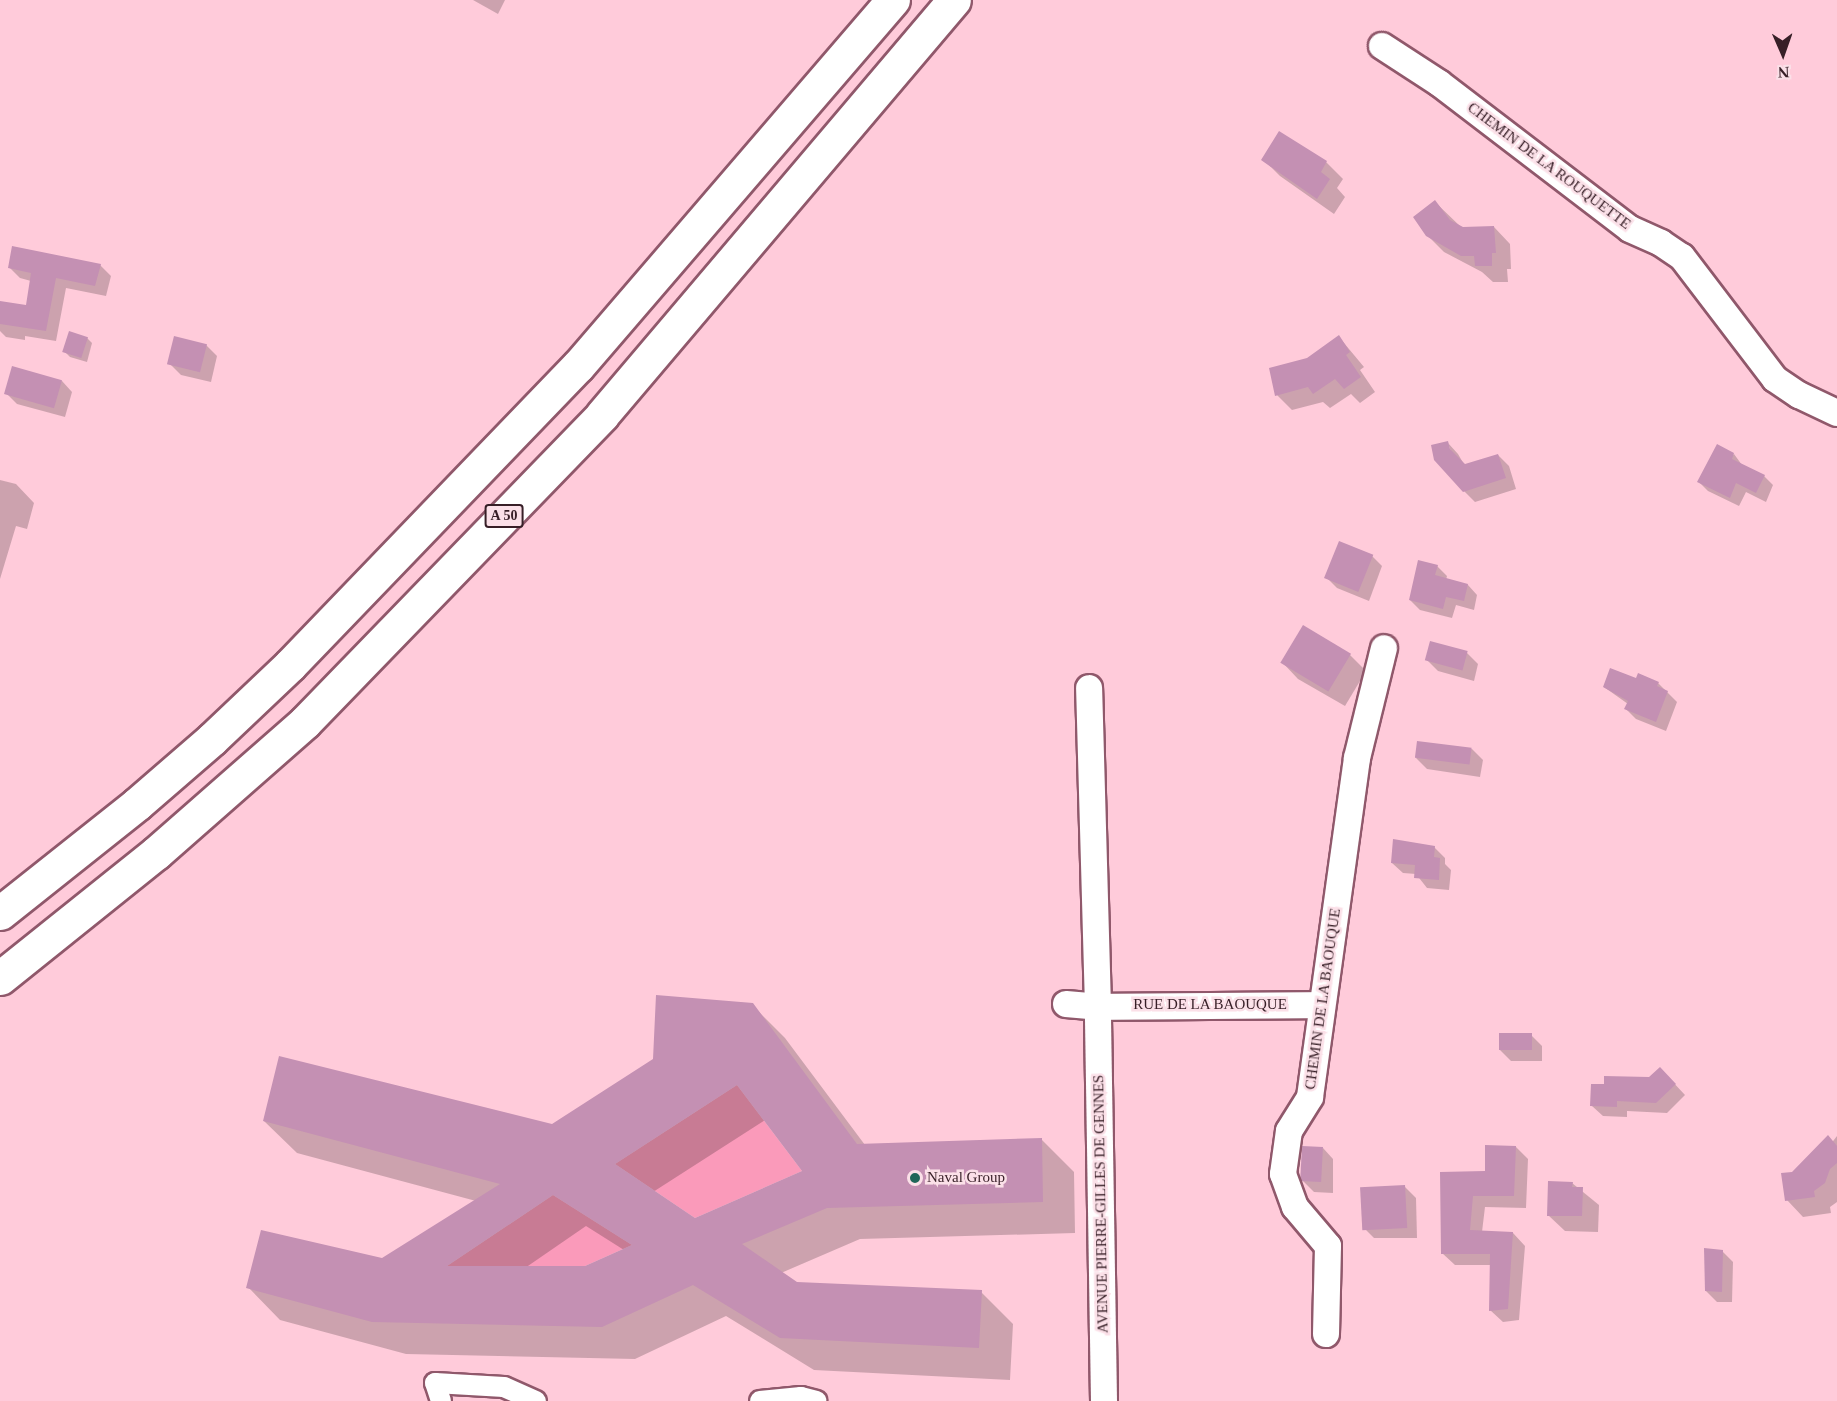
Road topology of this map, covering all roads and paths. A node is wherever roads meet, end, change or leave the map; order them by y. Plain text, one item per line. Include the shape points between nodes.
1 (893, 0) edge
2 (954, 0) edge
3 (1382, 46) dead end
4 (1837, 412) edge
5 (1384, 648) dead end
6 (1089, 688) dead end
7 (0, 914) edge
8 (0, 978) edge
9 (1066, 1004) dead end
10 (1322, 1005) junction
11 (1098, 1007) junction
12 (1326, 1334) dead end
13 (441, 1401) edge
14 (536, 1401) edge
15 (760, 1401) edge
16 (817, 1401) edge
17 (1104, 1401) edge

1 - 7 highway via 578,366 290,665 137,804
2 - 8 highway, A 50 via 602,415 305,722 156,852
3 - 4 street, CHEMIN DE LA ROUQUETTE via 1439,83 1630,229 1682,257 1775,379
5 - 10 street, CHEMIN DE LA BAOUQUE via 1357,758
6 - 11 street, AVENUE PIERRE-GILLES DE GENNES
9 - 11 street
10 - 11 street, RUE DE LA BAOUQUE
10 - 12 street, CHEMIN DE LA BAOUQUE via 1310,1097 1288,1131 1283,1173 1295,1207 1328,1246
11 - 17 street, AVENUE PIERRE-GILLES DE GENNES
13 - 14 street via 435,1383 504,1388
15 - 16 street via 801,1397

